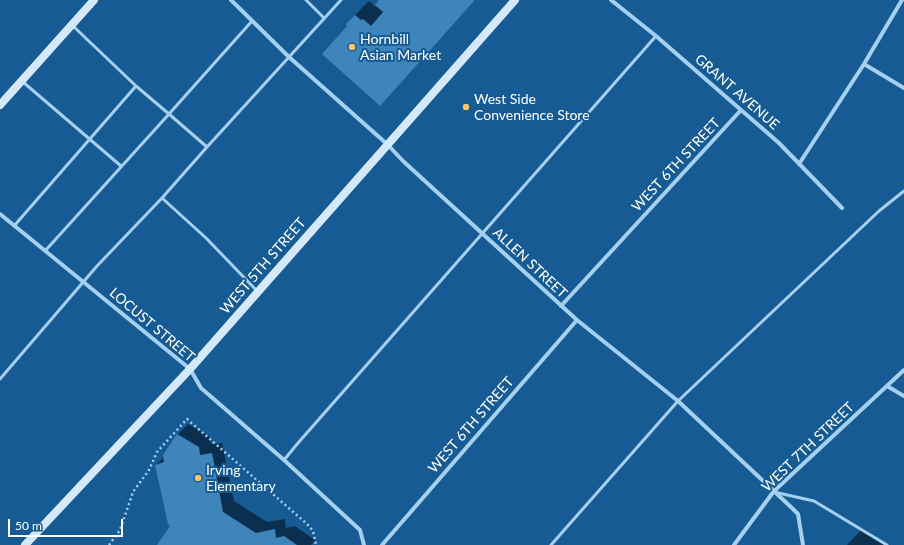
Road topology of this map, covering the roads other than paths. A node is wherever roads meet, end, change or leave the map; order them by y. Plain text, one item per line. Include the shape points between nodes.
1 (94, 0) edge
2 (230, 0) edge
3 (306, 0) edge
4 (341, 0) edge
5 (515, 0) edge
6 (611, 0) edge
7 (902, 0) edge
8 (324, 18) junction
9 (252, 21) junction
10 (72, 24) junction
11 (656, 36) junction
12 (289, 57) junction
13 (864, 64) junction
14 (22, 80) junction
15 (136, 86) junction
16 (904, 88) edge
17 (0, 105) edge
18 (741, 110) junction
19 (169, 114) junction
20 (90, 139) junction
21 (388, 145) junction
22 (207, 147) junction
23 (799, 164) junction
24 (121, 166) junction
25 (904, 192) edge
26 (162, 198) junction
27 (842, 208) dead end
28 (0, 214) edge
29 (14, 226) junction
30 (482, 233) junction
31 (46, 251) junction
32 (83, 282) junction
33 (258, 292) junction
34 (561, 306) junction
35 (577, 320) junction
36 (190, 369) junction
37 (904, 370) edge
38 (0, 379) edge
39 (887, 386) junction
40 (904, 396) edge
41 (678, 401) junction
42 (284, 460) junction
43 (774, 492) junction
44 (25, 545) edge
45 (364, 545) edge
46 (382, 545) edge
47 (551, 545) edge
48 (734, 545) edge
49 (804, 545) edge
50 (887, 545) edge

1 - 10 main road
2 - 9 street, ALLEN STREET
3 - 8 lane
4 - 8 lane
5 - 21 main road, WEST 5TH STREET
6 - 11 street, GRANT AVENUE
7 - 13 street
8 - 12 lane
9 - 12 street, ALLEN STREET
9 - 19 lane
10 - 14 main road
10 - 15 lane
11 - 18 street, GRANT AVENUE
11 - 30 lane
12 - 21 street, ALLEN STREET
12 - 22 lane
13 - 16 street
13 - 23 street
14 - 17 main road
14 - 20 lane
15 - 19 lane
15 - 20 lane
18 - 23 street, GRANT AVENUE
18 - 34 street, WEST 6TH STREET
19 - 22 lane
19 - 24 lane
20 - 24 lane
20 - 29 lane
21 - 30 street, ALLEN STREET
21 - 33 main road, WEST 5TH STREET
22 - 26 lane
23 - 27 street, GRANT AVENUE
24 - 31 lane
25 - 41 lane via 878,211
26 - 32 lane
26 - 33 lane via 206,238
28 - 29 street, LOCUST STREET
29 - 31 street, LOCUST STREET
30 - 34 street, ALLEN STREET
30 - 42 lane
31 - 32 street, LOCUST STREET
32 - 36 street, LOCUST STREET
32 - 38 lane
33 - 36 main road, WEST 5TH STREET
34 - 35 street, ALLEN STREET
35 - 41 street, ALLEN STREET
35 - 46 street, WEST 6TH STREET
36 - 42 street, LOCUST STREET via 201,388
36 - 44 main road, WEST 5TH STREET
37 - 39 street, WEST 7TH STREET
39 - 40 street
39 - 43 street, WEST 7TH STREET
41 - 43 street, ALLEN STREET
41 - 47 lane
42 - 45 street, LOCUST STREET via 360,530
43 - 48 street, WEST 7TH STREET
43 - 49 street, ALLEN STREET via 798,514
43 - 50 lane via 814,501

